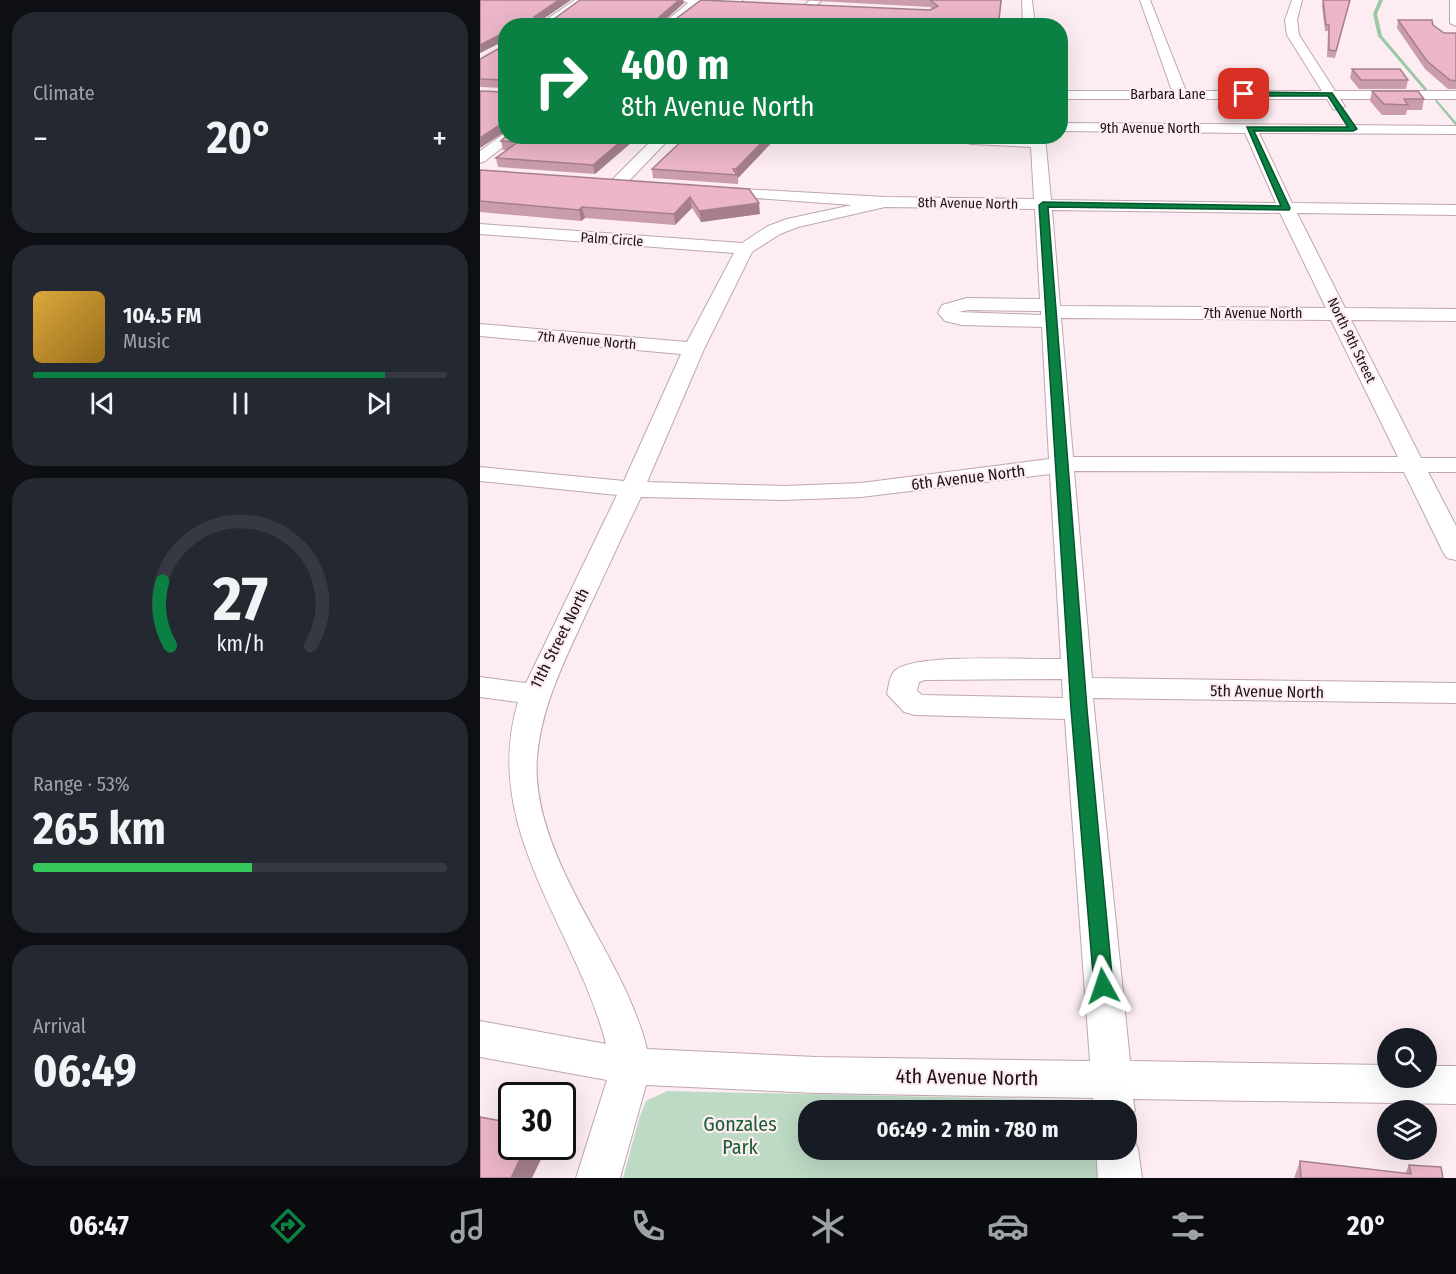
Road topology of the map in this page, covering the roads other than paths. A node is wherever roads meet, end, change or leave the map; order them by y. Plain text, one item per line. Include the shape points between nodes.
1 (582, 0) edge
2 (687, 0) edge
3 (699, 0) edge
4 (1027, 0) edge
5 (1297, 0) edge
6 (1455, 0) edge
7 (754, 3) edge
8 (816, 4) edge
9 (788, 5) edge
10 (1147, 5) edge
11 (554, 18) edge
12 (675, 18) edge
13 (798, 18) edge
14 (1028, 18) edge
15 (1456, 21) edge
16 (1180, 94) junction
17 (1330, 94) junction
18 (1068, 95) edge
19 (1456, 95) edge
20 (1250, 128) junction
21 (1353, 129) junction
22 (1456, 130) edge
23 (1068, 134) edge
24 (499, 144) edge
25 (656, 144) edge
26 (1046, 144) edge
27 (480, 158) edge
28 (641, 185) edge
29 (699, 189) edge
30 (885, 201) junction
31 (1043, 205) junction
32 (1286, 208) junction
33 (1456, 210) edge
34 (480, 229) edge
35 (745, 249) junction
36 (1050, 313) junction
37 (1340, 314) junction
38 (1456, 315) edge
39 (480, 330) edge
40 (694, 349) junction
41 (1062, 464) junction
42 (1411, 465) junction
43 (1456, 465) edge
44 (480, 474) edge
45 (632, 489) junction
46 (1456, 552) edge
47 (480, 687) edge
48 (1077, 689) junction
49 (1456, 693) edge
50 (530, 694) junction
51 (480, 1040) edge
52 (630, 1066) junction
53 (1456, 1085) edge
54 (1113, 1094) edge
55 (1118, 1160) edge
56 (598, 1178) edge
57 (1120, 1178) edge

1 - 11 street
2 - 3 street
3 - 7 street
3 - 12 street
4 - 14 street
5 - 17 street via 1291,20 1293,35
6 - 15 street
8 - 9 street
8 - 13 street
10 - 16 street
16 - 17 street, Barbara Lane
16 - 18 street, Barbara Lane
17 - 19 street, Barbara Lane
17 - 21 street
20 - 21 street, 9th Avenue North
20 - 23 street, 9th Avenue North
20 - 32 street, North 9th Street
21 - 22 street, 9th Avenue North
24 - 27 street
25 - 28 street via 612,183
26 - 31 street
29 - 30 street, 8th Avenue North
30 - 31 street, 8th Avenue North
30 - 35 street, 11th Street North via 793,223
31 - 32 street, 8th Avenue North
31 - 36 street
32 - 33 street, 8th Avenue North
32 - 37 street, North 9th Street
34 - 35 street, Palm Circle
35 - 40 street, 11th Street North
36 - 37 street, 7th Avenue North
36 - 41 street
37 - 38 street, 7th Avenue North
37 - 42 street, North 9th Street
39 - 40 street, 7th Avenue North
40 - 45 street, 11th Street North
41 - 42 street, 6th Avenue North
41 - 45 street, 6th Avenue North via 823,492
41 - 48 street
42 - 43 street, 6th Avenue North
42 - 46 street, North 9th Street
44 - 45 street, 6th Avenue North
45 - 50 street, 11th Street North via 547,667
47 - 50 street
48 - 49 street, 5th Avenue North
48 - 54 street
50 - 52 street, 11th Street North via 512,766 514,799 540,871 597,969 621,1023
51 - 52 street, 4th Avenue North
52 - 54 street, 4th Avenue North
52 - 56 street, 11th Street North
53 - 54 street, 4th Avenue North
55 - 57 street

